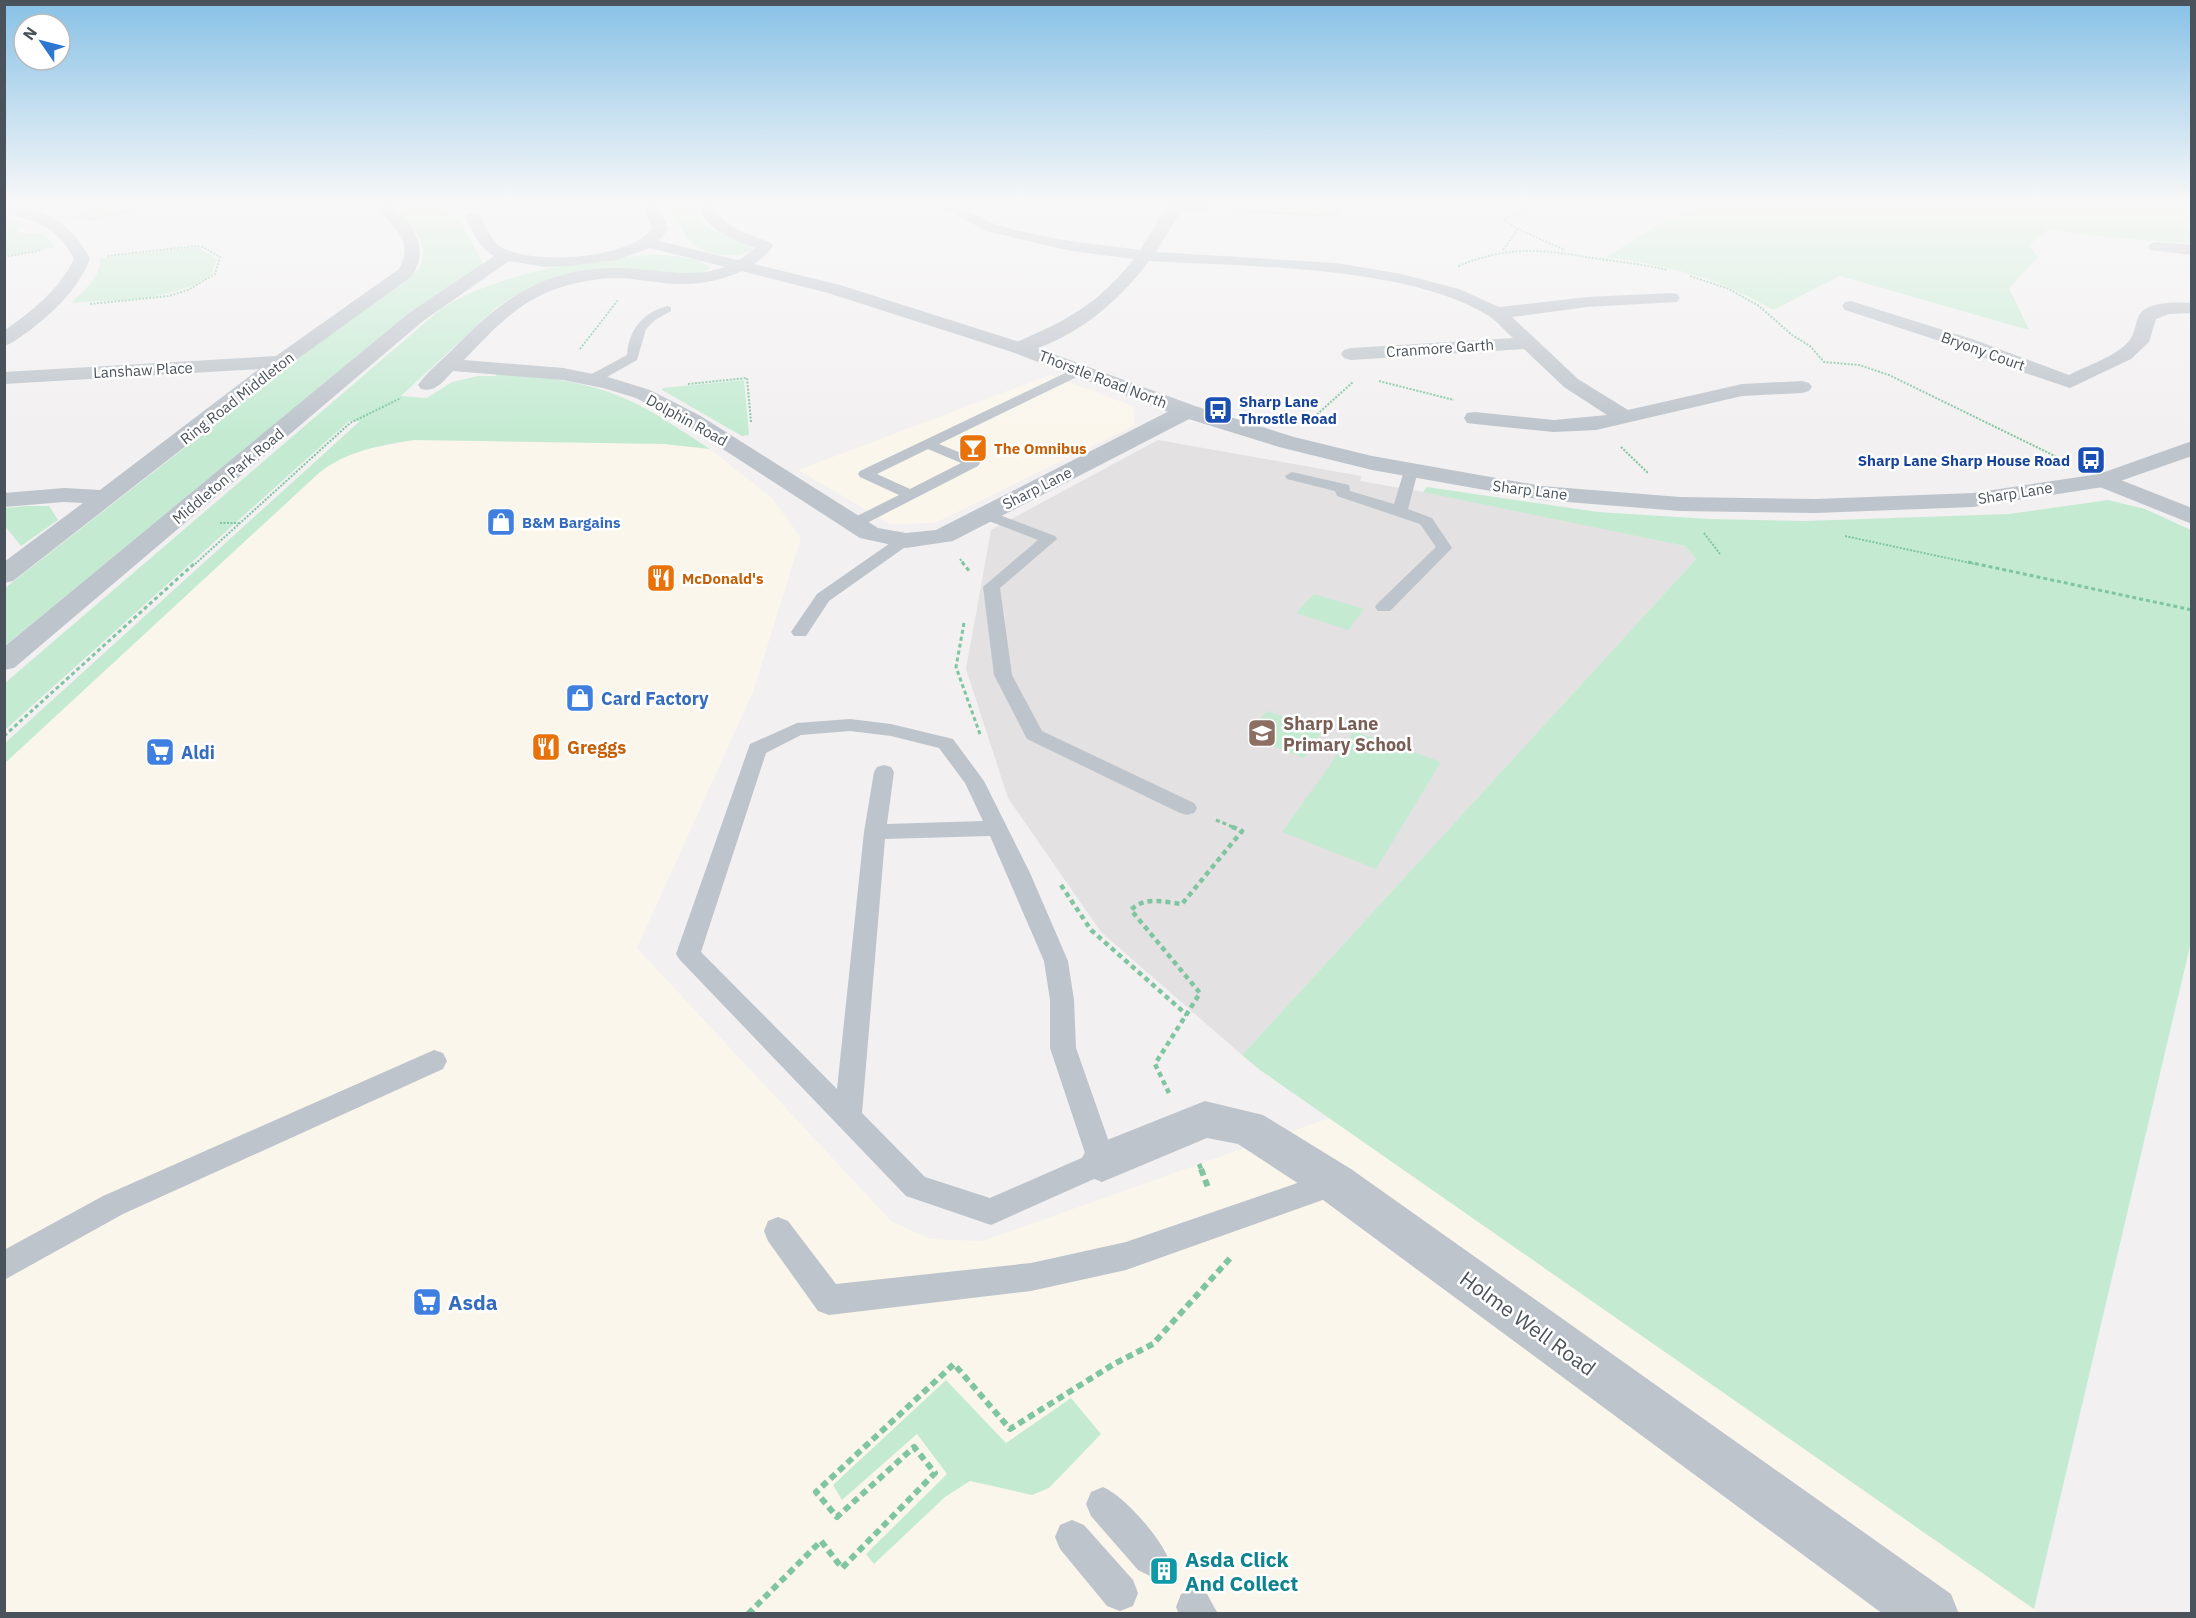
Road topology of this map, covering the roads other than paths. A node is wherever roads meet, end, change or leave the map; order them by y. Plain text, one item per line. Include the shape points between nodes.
1 (73, 281) edge
2 (393, 281) edge
3 (471, 281) edge
4 (494, 281) edge
5 (572, 281) edge
6 (796, 281) edge
7 (1127, 281) edge
8 (1407, 281) edge
9 (453, 293) junction
10 (1671, 298) dead end
11 (1851, 306) dead end
12 (2192, 308) edge
13 (667, 309) dead end
14 (1925, 309) dead end
15 (1497, 314) junction
16 (1896, 321) junction
17 (4, 340) edge
18 (1529, 343) junction
19 (1019, 348) junction
20 (1351, 354) dead end
21 (281, 362) junction
22 (449, 365) junction
23 (1080, 370) junction
24 (4, 378) edge
25 (593, 379) junction
26 (428, 385) road end
27 (1802, 387) dead end
28 (1187, 411) junction
29 (1475, 418) road end
30 (1626, 418) junction
31 (928, 444) junction
32 (2192, 448) edge
33 (1411, 471) junction
34 (1292, 476) dead end
35 (2103, 480) junction
36 (911, 495) junction
37 (108, 497) junction
38 (4, 500) edge
39 (1400, 511) junction
40 (986, 515) junction
41 (2192, 517) edge
42 (855, 523) junction
43 (902, 542) junction
44 (4, 575) edge
45 (1384, 607) dead end
46 (800, 632) dead end
47 (4, 662) edge
48 (884, 772) dead end
49 (1187, 808) road end
50 (997, 828) junction
51 (875, 832) junction
52 (434, 1061) dead end
53 (848, 1117) junction
54 (1102, 1162) junction
55 (1335, 1184) junction
56 (778, 1231) dead end
57 (4, 1266) edge
58 (1103, 1503) dead end
59 (1072, 1536) dead end
60 (1150, 1558) dead end
61 (1120, 1593) dead end
62 (1931, 1614) edge

1 - 17 street via 47,308
2 - 21 street, Ring Road Middleton
3 - 9 street, Middleton Park Road
4 - 9 street, Middleton Park Road
5 - 22 street via 531,292 512,304
6 - 19 street, Thorstle Road North
7 - 19 street via 1067,328
8 - 15 street via 1474,301
9 - 47 street, Middleton Park Road via 416,317
10 - 15 street via 1587,302
11 - 16 street, Bryony Court
12 - 16 street, Bryony Court via 2157,310 2148,316 2139,342 2124,355 2063,386
13 - 25 lane via 650,317 634,337 633,357
14 - 16 street
15 - 18 street
18 - 20 street, Cranmore Garth
18 - 30 street via 1571,383
19 - 23 street, Thorstle Road North
21 - 24 street, Lanshaw Place
21 - 37 street, Ring Road Middleton
22 - 25 street, Dolphin Road
22 - 26 street
23 - 28 street, Thorstle Road North
23 - 31 lane
25 - 42 street, Dolphin Road via 672,408
27 - 30 street via 1742,390
28 - 33 street, Sharp Lane via 1287,442
28 - 40 street, Sharp Lane
29 - 30 street via 1554,426
31 - 36 lane via 973,463
31 - 36 lane via 865,474
32 - 35 street, Sharp Lane
33 - 35 street, Sharp Lane via 1542,493 1680,504 1816,506 1973,500
33 - 39 lane
34 - 39 lane via 1344,488 1342,493
35 - 41 street
36 - 42 lane
37 - 38 street via 64,495
37 - 44 street, Ring Road Middleton
39 - 45 lane via 1426,521 1444,548
40 - 43 street, Sharp Lane via 944,536
40 - 49 lane via 1049,539 991,587 1004,675 1034,735
42 - 43 street, Dolphin Road via 869,533
43 - 46 lane via 823,598
48 - 51 lane
50 - 51 lane
50 - 53 lane via 974,781 946,743 850,725 797,729 757,749 688,954
50 - 54 lane via 1056,961 1063,1048
51 - 53 lane
52 - 57 lane via 113,1205
53 - 54 lane via 916,1187 991,1212
54 - 55 street, Holme Well Road via 1205,1119 1248,1128
55 - 56 lane via 1126,1256 1031,1277 829,1300
55 - 62 street, Holme Well Road
58 - 60 lane
59 - 61 lane

